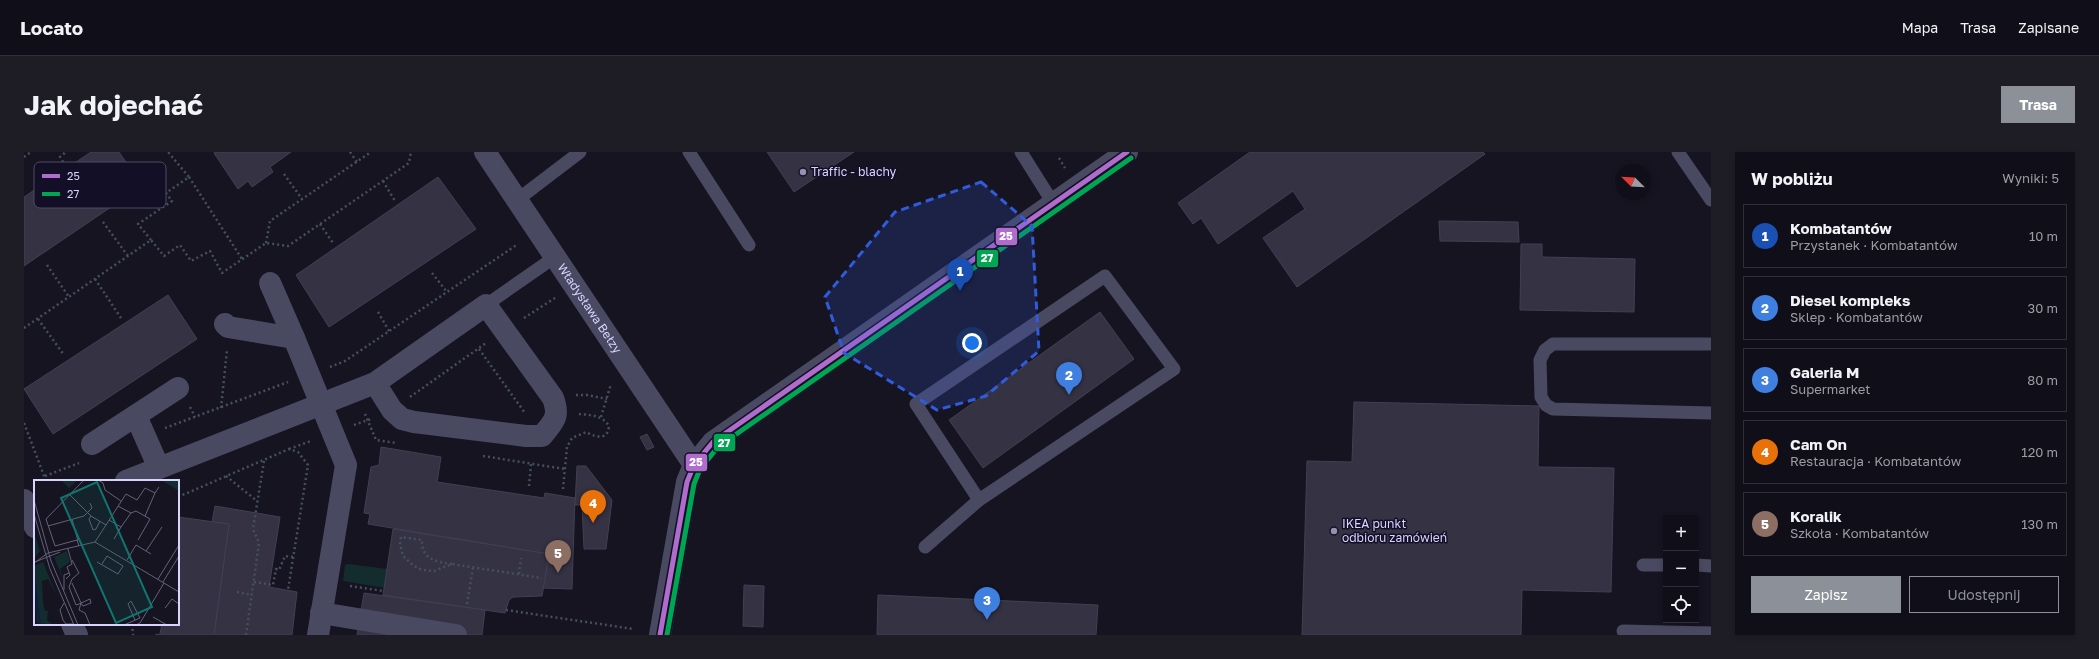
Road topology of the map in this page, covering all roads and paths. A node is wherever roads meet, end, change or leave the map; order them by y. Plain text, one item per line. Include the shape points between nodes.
1 (31, 152) edge
2 (66, 152) edge
3 (168, 152) edge
4 (350, 152) edge
5 (371, 152) edge
6 (411, 152) edge
7 (485, 152) edge
8 (580, 152) edge
9 (689, 152) edge
10 (1020, 152) edge
11 (1127, 152) edge
12 (1678, 152) edge
13 (24, 157) edge
14 (63, 162) dead end
15 (357, 162) junction
16 (284, 174) dead end
17 (189, 177) junction
18 (383, 181) junction
19 (166, 193) edge
20 (166, 193) edge
21 (302, 199) junction
22 (517, 200) junction
23 (1711, 200) edge
24 (395, 201) dead end
25 (1053, 203) junction
26 (166, 205) edge
27 (162, 208) edge
28 (103, 222) dead end
29 (320, 224) junction
30 (151, 240) junction
31 (266, 243) junction
32 (333, 243) dead end
33 (749, 244) dead end
34 (128, 256) junction
35 (555, 257) junction
36 (242, 260) junction
37 (47, 265) dead end
38 (432, 273) dead end
39 (95, 279) junction
40 (270, 283) dead end
41 (447, 292) dead end
42 (557, 296) dead end
43 (69, 297) junction
44 (486, 305) junction
45 (378, 312) dead end
46 (121, 318) dead end
47 (38, 319) junction
48 (225, 324) dead end
49 (24, 328) edge
50 (504, 330) junction
51 (390, 331) dead end
52 (294, 338) junction
53 (1711, 344) edge
54 (478, 348) junction
55 (64, 356) dead end
56 (375, 383) junction
57 (611, 383) dead end
58 (178, 388) dead end
59 (571, 397) dead end
60 (607, 399) junction
61 (321, 403) junction
62 (392, 410) junction
63 (576, 413) dead end
64 (1711, 413) edge
65 (136, 416) junction
66 (601, 417) junction
67 (24, 422) edge
68 (333, 433) junction
69 (542, 436) junction
70 (92, 444) dead end
71 (567, 447) junction
72 (289, 449) junction
73 (264, 461) junction
74 (531, 464) dead end
75 (694, 465) junction
76 (159, 468) junction
77 (226, 476) junction
78 (46, 480) edge
79 (129, 480) edge
80 (529, 486) dead end
81 (563, 489) dead end
82 (179, 497) edge
83 (979, 500) junction
84 (258, 501) junction
85 (925, 547) dead end
86 (293, 558) junction
87 (521, 558) dead end
88 (452, 564) junction
89 (1643, 565) dead end
90 (1663, 565) edge
91 (1699, 565) edge
92 (1711, 566) edge
93 (473, 568) junction
94 (519, 574) junction
95 (542, 578) dead end
96 (254, 582) junction
97 (288, 590) dead end
98 (237, 592) dead end
99 (252, 595) junction
100 (468, 604) dead end
101 (506, 610) dead end
102 (321, 613) junction
103 (72, 625) edge
104 (132, 625) edge
105 (633, 629) dead end
106 (1623, 631) dead end
107 (1711, 633) edge
108 (77, 635) edge
109 (133, 635) edge
110 (246, 635) edge
111 (318, 635) edge
112 (456, 635) edge
113 (660, 635) edge

1 - 13 path
2 - 14 path via 60,157
3 - 17 path
4 - 15 path
5 - 15 path
6 - 18 path via 409,164
7 - 22 street, Władysława Bełzy
8 - 22 lane
9 - 33 lane
10 - 25 lane
11 - 25 street
12 - 23 lane
15 - 21 path
16 - 21 path
17 - 20 path
17 - 36 path
18 - 24 path
18 - 29 path
19 - 26 path via 172,201
21 - 31 path via 270,221
22 - 35 street, Władysława Bełzy
25 - 75 street via 726,431
27 - 30 path via 138,224
28 - 34 path
29 - 31 path via 288,246
29 - 32 path
30 - 34 path
30 - 36 path via 164,256 180,245 191,261 210,251 222,274
31 - 36 path
34 - 39 path
35 - 44 lane
35 - 75 street, Władysława Bełzy
37 - 43 path
38 - 41 path
39 - 43 path
39 - 46 path
40 - 52 street
42 - 50 path
43 - 47 path
44 - 50 street
44 - 56 street
45 - 51 path
47 - 49 path
47 - 55 path
48 - 52 street via 228,327
50 - 54 path
50 - 69 street via 553,398 556,408 555,420
52 - 61 street
53 - 64 lane via 1553,344 1545,350 1540,360 1541,397 1552,409
54 - 62 path
54 - 69 path
56 - 61 street
56 - 62 street
57 - 60 path
58 - 65 street
59 - 60 path via 587,395
60 - 66 path
61 - 68 street
61 - 76 street
62 - 68 path
62 - 69 street via 402,419 414,422
63 - 66 path
65 - 70 street
65 - 76 street
66 - 71 path via 609,426 605,436 599,437 586,432 572,438
67 - 78 path
68 - 72 path
68 - 102 street via 346,465
69 - 71 path
71 - 81 path
72 - 73 path
72 - 86 path via 298,452 308,465
73 - 77 path
73 - 84 path
74 - 80 path
75 - 113 street via 687,482
76 - 79 street
77 - 82 path
77 - 84 path
83 - 83 lane via 1174,369 1105,276 916,404
83 - 85 lane
84 - 96 path via 253,528 260,543
86 - 96 path via 285,556 279,570 276,569 273,585
86 - 97 path
87 - 94 path
88 - 88 path via 428,558 422,548 422,540 401,537 403,556 414,566 428,572
88 - 93 path
89 - 90 lane
91 - 92 lane
93 - 94 path
93 - 100 path
94 - 95 path
96 - 99 path
98 - 99 path
99 - 110 path
101 - 105 path
102 - 111 street
102 - 112 street
103 - 108 street
104 - 109 path
106 - 107 lane

